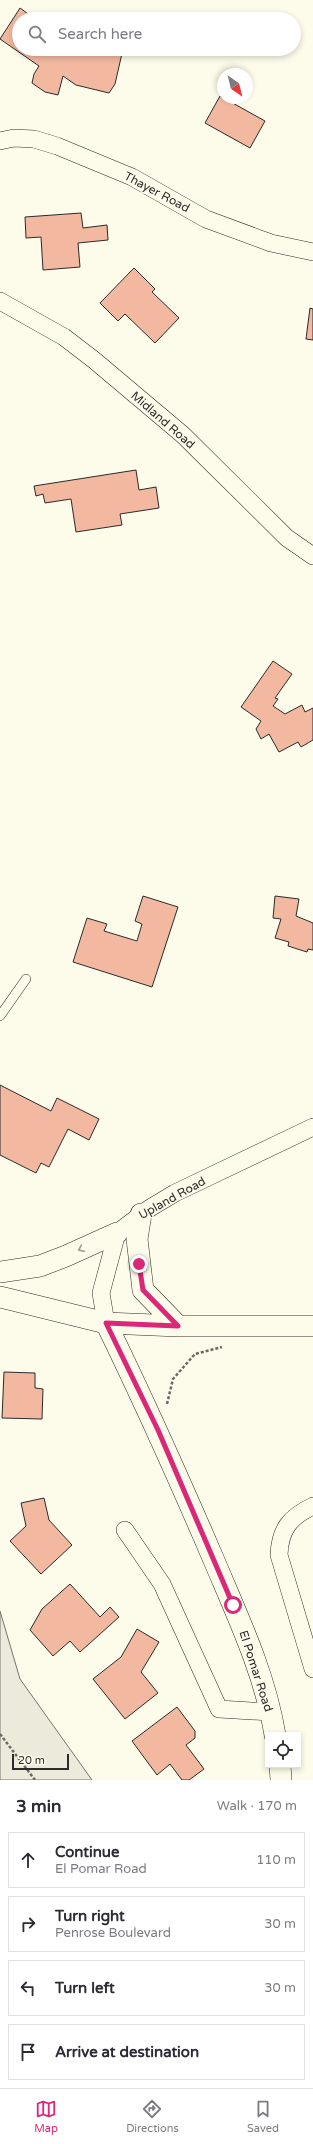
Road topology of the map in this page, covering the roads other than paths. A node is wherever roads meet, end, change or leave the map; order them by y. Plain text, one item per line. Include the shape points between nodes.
1 (0, 141) edge
2 (313, 252) edge
3 (0, 301) edge
4 (313, 556) edge
5 (26, 979) dead end
6 (0, 1016) edge
7 (313, 1127) edge
8 (141, 1214) junction
9 (117, 1233) junction
10 (0, 1272) edge
11 (0, 1297) edge
12 (106, 1323) junction
13 (178, 1326) junction
14 (313, 1326) edge
15 (313, 1506) edge
16 (125, 1530) dead end
17 (313, 1669) edge
18 (270, 1712) junction
19 (274, 1732) edge
20 (280, 1768) edge
21 (282, 1780) edge

1 - 2 street, Thayer Road via 14,138 34,139 57,146 132,177 206,219 271,243
3 - 4 street, Midland Road via 64,337 94,360 183,435 287,538
5 - 6 lane
7 - 8 street, Upland Road via 175,1193
8 - 9 street, Upland Road
8 - 13 street via 137,1239 143,1290
9 -> 10 street via 40,1266
9 - 12 street via 102,1293
11 - 12 street
12 - 13 street
12 - 18 street, El Pomar Road via 158,1430 233,1605 252,1652
13 - 14 street
15 - 17 street via 300,1512 288,1523 280,1540 279,1555
16 - 18 street via 162,1584 219,1709
18 - 19 street, El Pomar Road
20 - 21 street

